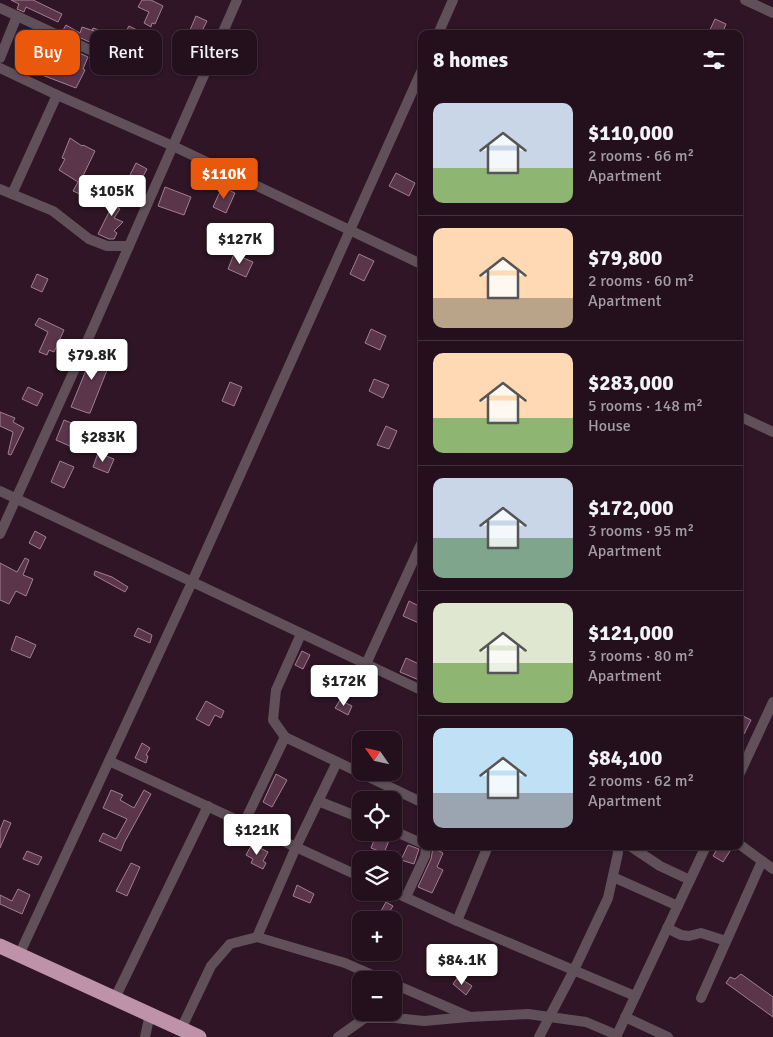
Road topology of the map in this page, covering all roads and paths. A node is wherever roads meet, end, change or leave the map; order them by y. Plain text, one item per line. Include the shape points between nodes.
1 (237, 0) edge
2 (453, 0) edge
3 (745, 0) edge
4 (0, 8) edge
5 (773, 14) edge
6 (17, 16) junction
7 (440, 30) edge
8 (90, 50) edge
9 (0, 58) edge
10 (0, 68) edge
11 (418, 79) edge
12 (56, 95) junction
13 (173, 146) junction
14 (0, 188) edge
15 (12, 194) junction
16 (350, 230) junction
17 (129, 246) junction
18 (418, 263) edge
19 (743, 418) edge
20 (773, 432) edge
21 (0, 491) edge
22 (17, 499) junction
23 (0, 534) edge
24 (418, 551) edge
25 (192, 582) junction
26 (301, 634) junction
27 (366, 664) junction
28 (418, 689) edge
29 (773, 702) edge
30 (286, 737) junction
31 (109, 761) junction
32 (337, 762) junction
33 (743, 766) edge
34 (318, 801) junction
35 (418, 801) edge
36 (208, 806) junction
37 (352, 814) edge
38 (244, 823) junction
39 (402, 835) edge
40 (418, 842) edge
41 (296, 847) junction
42 (743, 847) edge
43 (426, 850) edge
44 (486, 850) edge
45 (618, 850) edge
46 (636, 850) edge
47 (704, 850) edge
48 (762, 861) junction
49 (773, 869) edge
50 (352, 873) edge
51 (613, 877) junction
52 (690, 880) junction
53 (402, 895) edge
54 (406, 897) junction
55 (678, 906) junction
56 (457, 921) junction
57 (667, 928) junction
58 (257, 937) junction
59 (726, 941) junction
60 (0, 946) edge
61 (19, 955) junction
62 (574, 970) junction
63 (363, 971) edge
64 (402, 988) edge
65 (635, 996) junction
66 (115, 998) junction
67 (701, 998) dead end
68 (150, 1014) junction
69 (468, 1017) junction
70 (548, 1017) junction
71 (625, 1017) junction
72 (182, 1029) junction
73 (617, 1036) edge
74 (145, 1037) edge
75 (199, 1037) edge
76 (338, 1037) edge
77 (539, 1037) edge
78 (668, 1037) edge

1 - 13 street
2 - 7 street
3 - 5 street
4 - 6 street
6 - 8 street
6 - 9 street
10 - 12 street
11 - 16 street
12 - 13 street
12 - 15 street
13 - 16 street
13 - 17 street
14 - 15 street
15 - 17 street via 53,211 89,239 107,246
16 - 18 street
16 - 25 street
17 - 22 street
19 - 20 street
21 - 22 street
22 - 23 street
22 - 25 street
24 - 27 street
25 - 26 street
25 - 31 street
26 - 27 street
26 - 30 street via 276,690 273,720
27 - 28 street
29 - 33 street
30 - 32 street
30 - 38 street
31 - 36 street
31 - 61 street
32 - 34 street
32 - 35 street
34 - 37 street
34 - 41 street
36 - 38 street
36 - 66 street
38 - 41 street
39 - 40 street
41 - 50 street
41 - 58 street
42 - 48 street
43 - 54 street
44 - 56 street
45 - 51 street
46 - 52 street
47 - 52 street
48 - 49 street
48 - 59 street
51 - 55 street
51 - 62 street via 608,898
52 - 55 street
53 - 54 street
54 - 56 street
55 - 57 street
56 - 62 street
57 - 59 street via 681,935 701,933
57 - 65 street
58 - 63 street
58 - 72 street via 230,944 211,966
59 - 67 street
60 - 61 highway
61 - 66 highway
62 - 65 street
62 - 70 street
64 - 69 street
65 - 71 street
66 - 68 highway
68 - 72 highway
68 - 74 street
69 - 70 street via 528,1014
69 - 76 street via 424,1022 365,1018
70 - 73 street via 586,1022
70 - 77 street
71 - 73 street
71 - 78 street
72 - 75 highway

